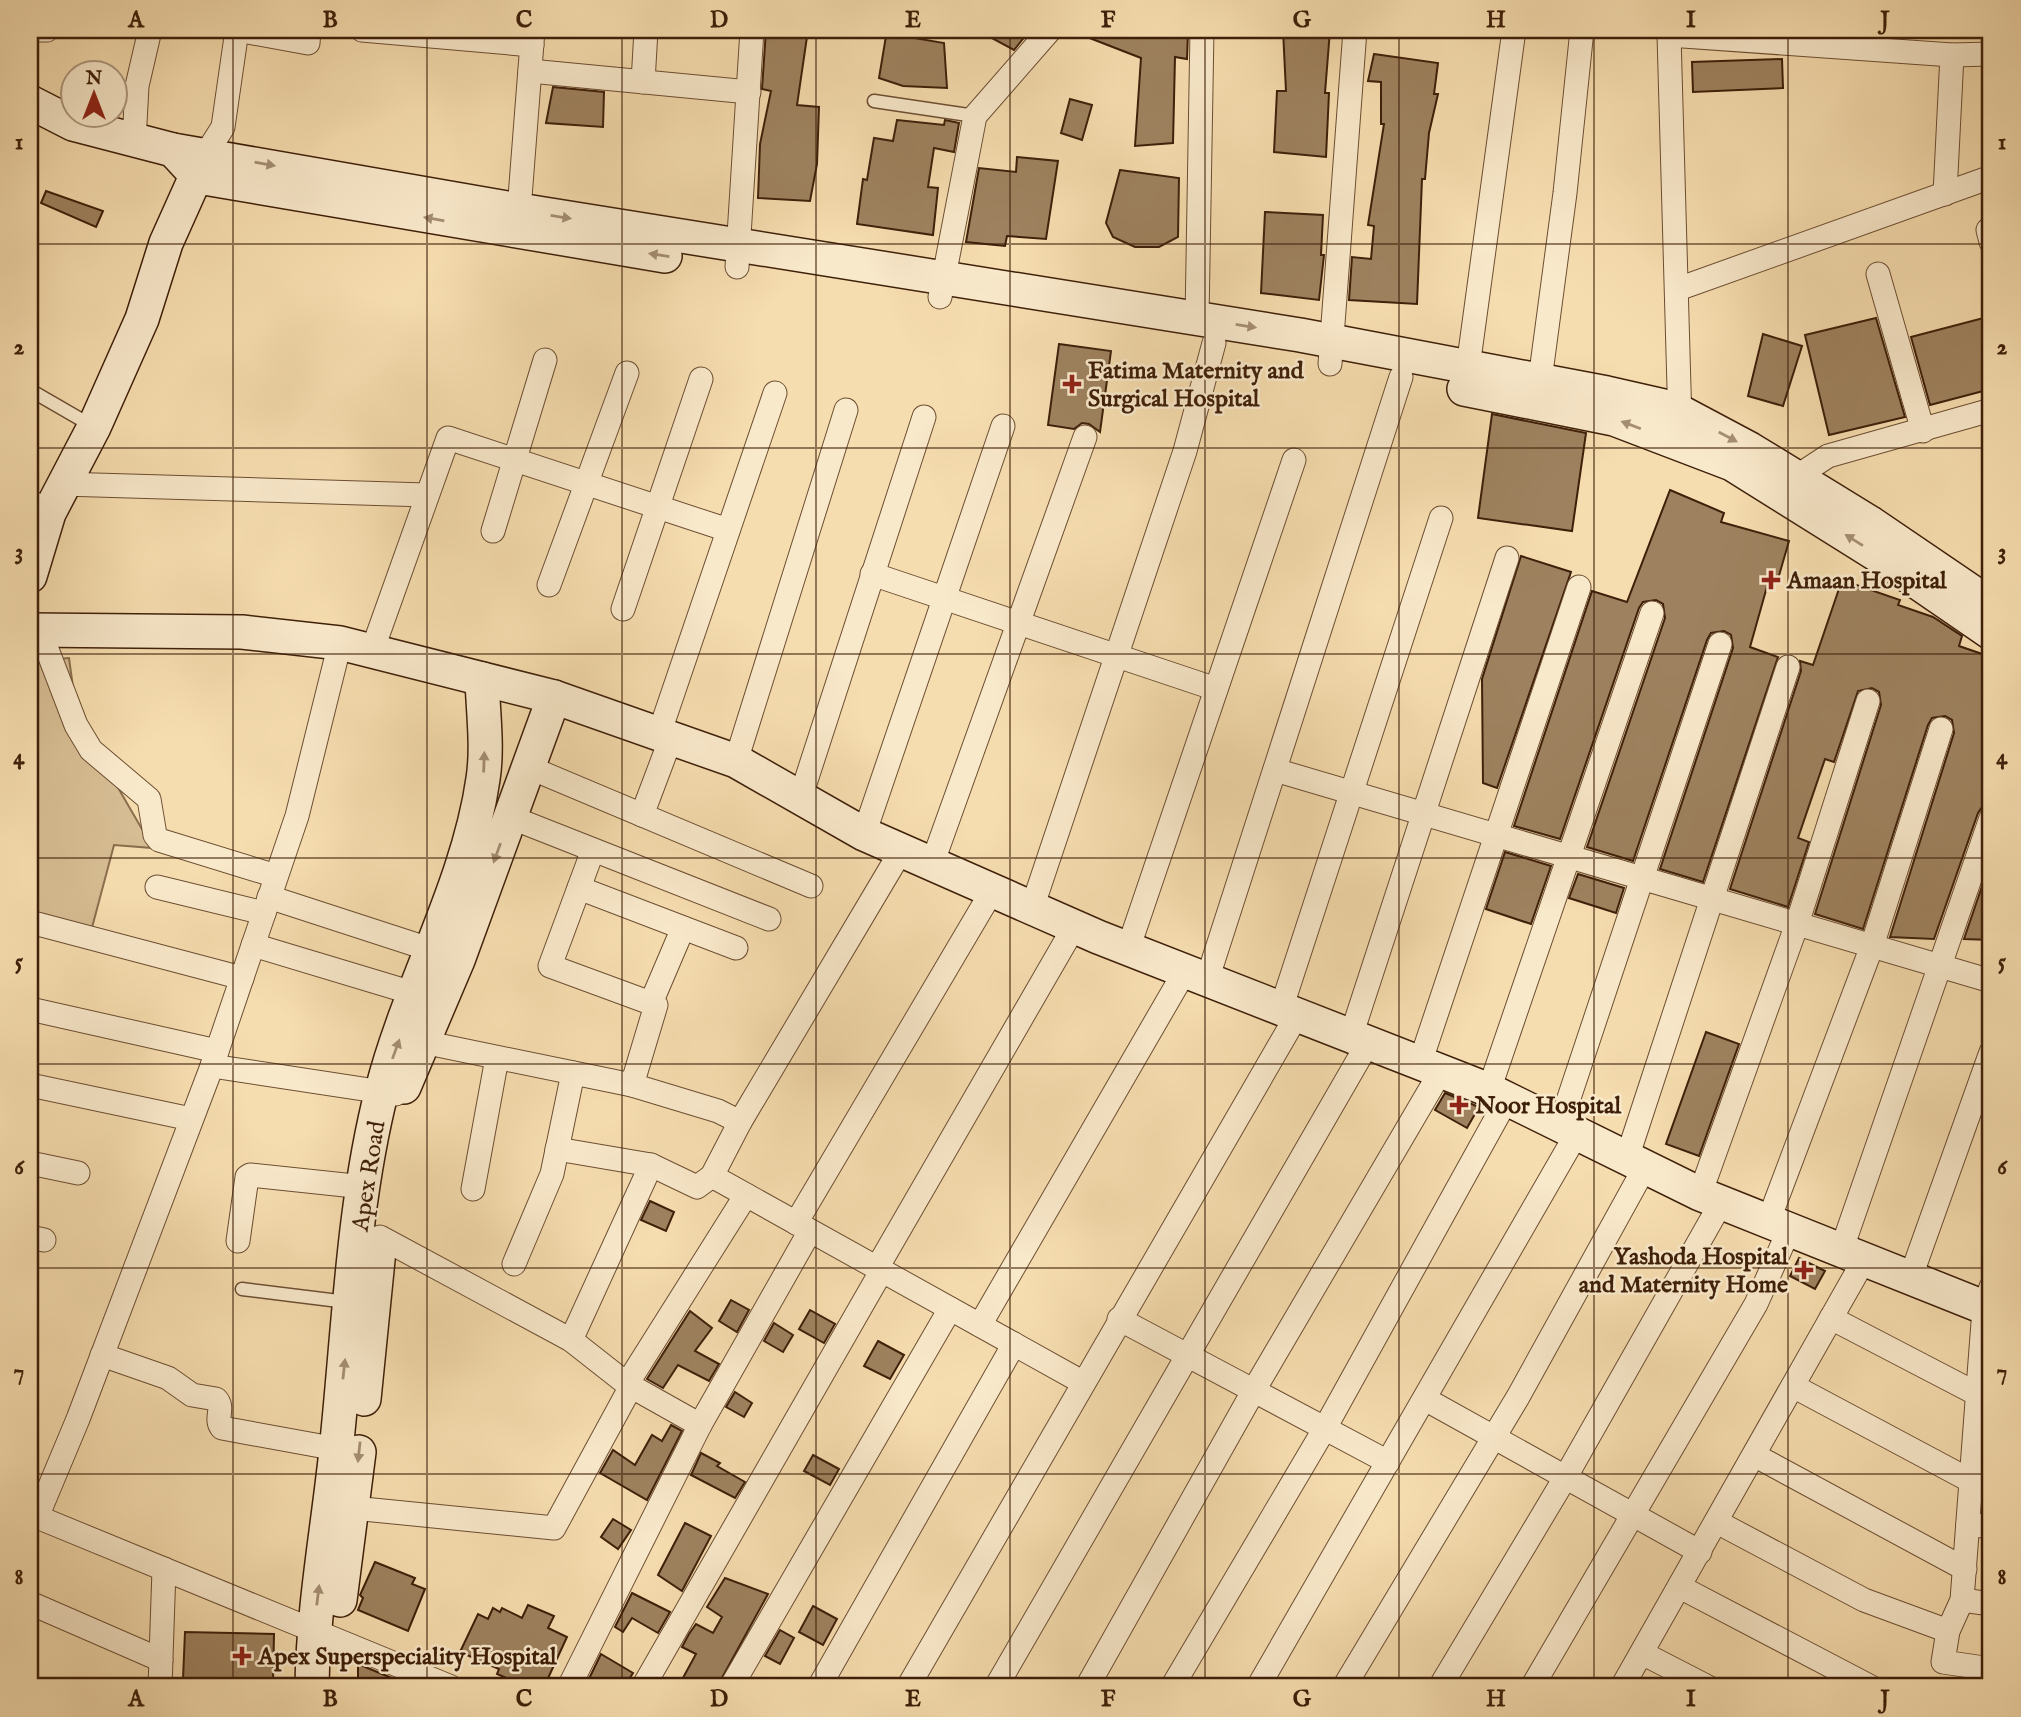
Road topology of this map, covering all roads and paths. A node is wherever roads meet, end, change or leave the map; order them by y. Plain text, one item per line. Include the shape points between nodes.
1 (30, 30) edge
2 (47, 30) edge
3 (150, 30) edge
4 (237, 30) edge
5 (309, 30) edge
6 (362, 30) edge
7 (646, 30) edge
8 (752, 30) edge
9 (1050, 30) edge
10 (1202, 30) edge
11 (1355, 30) edge
12 (1514, 30) edge
13 (1582, 30) edge
14 (1670, 32) edge
15 (532, 37) edge
16 (1991, 54) edge
17 (1952, 55) junction
18 (530, 71) junction
19 (643, 82) junction
20 (748, 92) junction
21 (874, 100) dead end
22 (30, 102) edge
23 (975, 116) junction
24 (134, 141) junction
25 (202, 166) junction
26 (1991, 177) edge
27 (1945, 194) junction
28 (518, 222) junction
29 (738, 256) junction
30 (1878, 274) dead end
31 (942, 287) junction
32 (1678, 289) junction
33 (1206, 331) junction
34 (1331, 353) junction
35 (545, 360) dead end
36 (1468, 367) junction
37 (627, 373) dead end
38 (1401, 377) junction
39 (701, 379) dead end
40 (1540, 380) junction
41 (30, 390) edge
42 (775, 393) dead end
43 (846, 410) dead end
44 (1991, 410) edge
45 (924, 417) dead end
46 (1003, 426) dead end
47 (94, 427) junction
48 (1679, 428) junction
49 (1923, 431) junction
50 (1085, 437) dead end
51 (515, 460) junction
52 (1294, 460) dead end
53 (1796, 477) junction
54 (586, 484) junction
55 (426, 495) junction
56 (47, 499) edge
57 (658, 507) junction
58 (1441, 518) dead end
59 (728, 530) junction
60 (493, 531) dead end
61 (1507, 558) dead end
62 (872, 574) junction
63 (30, 576) edge
64 (549, 585) dead end
65 (1578, 587) dead end
66 (945, 598) junction
67 (1991, 604) edge
68 (623, 609) dead end
69 (1652, 612) dead end
70 (1018, 623) junction
71 (35, 630) edge
72 (1991, 634) edge
73 (340, 643) junction
74 (1720, 644) dead end
75 (372, 651) junction
76 (1116, 656) junction
77 (1788, 667) dead end
78 (482, 679) junction
79 (1216, 689) junction
80 (554, 697) junction
81 (1868, 701) dead end
82 (1941, 729) dead end
83 (665, 736) junction
84 (736, 761) junction
85 (528, 767) junction
86 (1275, 770) junction
87 (1352, 793) junction
88 (800, 799) junction
89 (1424, 814) junction
90 (642, 815) junction
91 (510, 817) junction
92 (1991, 818) edge
93 (864, 834) junction
94 (1497, 835) junction
95 (593, 850) junction
96 (901, 850) junction
97 (1569, 856) junction
98 (932, 864) junction
99 (1642, 878) junction
100 (811, 886) dead end
101 (157, 887) dead end
102 (579, 888) junction
103 (992, 891) junction
104 (270, 895) junction
105 (1714, 899) junction
106 (1032, 908) junction
107 (769, 919) dead end
108 (30, 922) edge
109 (1797, 924) junction
110 (1074, 927) junction
111 (683, 928) junction
112 (253, 945) junction
113 (1872, 946) junction
114 (736, 948) dead end
115 (1128, 949) junction
116 (432, 950) junction
117 (1941, 966) junction
118 (1196, 976) junction
119 (242, 978) junction
120 (1991, 981) edge
121 (416, 994) junction
122 (651, 1003) junction
123 (30, 1009) edge
124 (1289, 1012) junction
125 (1359, 1040) junction
126 (423, 1042) junction
127 (1991, 1052) edge
128 (215, 1058) junction
129 (498, 1058) junction
130 (1430, 1067) junction
131 (573, 1073) junction
132 (30, 1085) edge
133 (632, 1085) junction
134 (391, 1093) junction
135 (1498, 1094) junction
136 (191, 1119) junction
137 (740, 1122) junction
138 (1569, 1129) junction
139 (557, 1149) junction
140 (1636, 1162) junction
141 (30, 1163) edge
142 (650, 1165) junction
143 (78, 1173) dead end
144 (712, 1176) junction
145 (364, 1186) junction
146 (473, 1189) dead end
147 (746, 1195) junction
148 (1711, 1198) junction
149 (1779, 1226) junction
150 (803, 1227) junction
151 (380, 1237) junction
152 (238, 1241) dead end
153 (1853, 1256) junction
154 (513, 1265) dead end
155 (880, 1269) junction
156 (1910, 1279) junction
157 (242, 1289) dead end
158 (351, 1302) junction
159 (1989, 1302) edge
160 (950, 1309) junction
161 (1831, 1318) junction
162 (1119, 1319) junction
163 (980, 1325) junction
164 (571, 1340) junction
165 (1014, 1344) junction
166 (102, 1354) junction
167 (1189, 1356) junction
168 (1082, 1382) junction
169 (627, 1384) junction
170 (1793, 1386) junction
171 (1254, 1390) junction
172 (1977, 1394) junction
173 (1424, 1399) junction
174 (700, 1424) junction
175 (1325, 1428) junction
176 (1983, 1429) edge
177 (1493, 1438) junction
178 (337, 1449) junction
179 (1754, 1455) junction
180 (1388, 1462) junction
181 (1565, 1478) junction
182 (1971, 1481) junction
183 (353, 1508) junction
184 (1631, 1515) junction
185 (34, 1516) edge
186 (1717, 1521) junction
187 (1968, 1524) junction
188 (1991, 1527) edge
189 (1699, 1552) junction
190 (164, 1569) junction
191 (1965, 1569) junction
192 (1679, 1587) junction
193 (1962, 1600) junction
194 (30, 1603) edge
195 (1991, 1604) edge
196 (1948, 1631) junction
197 (324, 1635) junction
198 (1643, 1653) junction
199 (161, 1660) junction
200 (1991, 1669) edge
201 (160, 1687) edge
202 (312, 1687) edge
203 (334, 1687) edge
204 (451, 1687) edge
205 (569, 1687) edge
206 (643, 1687) edge
207 (731, 1687) edge
208 (819, 1687) edge
209 (908, 1687) edge
210 (996, 1687) edge
211 (1087, 1687) edge
212 (1172, 1687) edge
213 (1258, 1687) edge
214 (1344, 1687) edge
215 (1440, 1687) edge
216 (1532, 1687) edge
217 (1622, 1687) edge
218 (1708, 1687) edge
219 (1871, 1687) edge

1 - 2 street
3 - 24 street via 137,86
4 - 5 street via 308,43
4 - 25 street via 223,127
6 - 15 street
7 - 19 street
8 - 20 street
9 - 23 street
10 - 33 street
11 - 34 street
12 - 36 street
13 - 40 street
14 - 17 street
14 - 32 street
15 - 18 street
16 - 17 street
17 - 27 street
18 - 19 street
18 - 28 street
19 - 20 street
20 - 29 street
21 - 23 lane
22 - 24 street via 73,124
23 - 31 street
24 - 25 street via 173,150
25 - 28 street
25 - 47 street via 166,243 142,319
26 - 27 street
27 - 32 street
28 - 29 street
29 - 31 street
30 - 49 street
31 - 33 street
32 - 48 street
33 - 34 street
33 - 76 street via 1185,451
34 - 36 street
34 - 38 street
35 - 51 street
36 - 40 street
37 - 54 street
48 -> 38 street
38 - 86 street
39 - 57 street
40 - 48 street via 1607,393
41 - 47 lane
42 - 59 street
43 - 84 street
44 - 49 street
45 - 62 street
46 - 66 street
47 - 56 street
48 -> 53 street
72 -> 48 street
49 - 53 street via 1828,456
50 - 70 street
51 - 54 street
51 - 55 street via 448,438
51 - 60 street
52 - 79 street
53 - 67 street
54 - 57 street
54 - 64 street
55 - 56 street
55 - 75 street
56 - 63 street
57 - 59 street
57 - 68 street
58 - 87 street
59 - 83 street
61 - 89 street
62 - 66 street
62 - 88 street
65 - 94 street
66 - 70 street
66 - 93 street
69 - 97 street
70 - 76 street
70 - 98 street
71 - 73 street via 242,632
71 - 104 street via 76,725 91,750 149,799 159,840
73 - 75 street
73 - 104 street via 297,816
74 - 99 street
75 - 78 street
76 - 79 street
76 - 106 street
77 - 105 street
78 - 80 street
116 -> 78 street, Apex Road via 480,796
79 - 115 street
80 - 83 street
80 - 85 street, Apex Road
81 - 109 street
82 - 113 street
83 - 84 street
83 - 90 street
84 - 88 street
85 - 90 street
85 - 91 street, Apex Road
86 - 87 street
86 - 118 street
87 - 89 street
87 - 124 street
88 - 93 street
89 - 94 street
89 - 125 street
90 - 100 street
91 - 95 street
91 -> 126 street, Apex Road
92 - 117 street
93 - 96 street
94 - 97 street
94 - 130 street
95 - 102 street
95 - 107 street
96 - 98 street
96 - 137 street
97 - 99 street
97 - 135 street
98 - 103 street
99 - 105 street
99 - 138 street
101 - 104 street
102 - 111 street
102 - 122 street via 550,966
103 - 106 street
103 - 150 street
104 - 112 street
104 - 116 street
105 - 109 street
105 - 140 street
106 - 110 street
108 - 119 street
109 - 113 street
109 - 148 street
110 - 115 street
110 - 155 street
111 - 114 street
111 - 122 street
112 - 119 street
112 - 121 street
113 - 117 street
113 - 149 street
115 - 118 street
116 - 121 street, Apex Road
117 - 120 street
117 - 153 street
118 - 124 street
118 - 163 street
119 - 128 street
134 -> 121 street, Apex Road
122 - 133 street via 656,1005
123 - 128 street
124 - 125 street
124 - 162 street
125 - 130 street
125 - 167 street
126 - 129 street
126 - 134 street, Apex Road
127 - 156 street
128 - 134 street
128 - 136 street
129 - 131 street
129 - 146 street
130 - 135 street
130 - 171 street
131 - 133 street
131 - 139 street
132 - 136 street
133 - 137 street
134 - 145 street, Apex Road
134 - 151 street, Apex Road
135 - 138 street
135 - 175 street
136 - 166 street
137 - 144 street
138 - 140 street
138 - 173 street
139 - 142 street
139 - 154 street via 552,1174
140 - 148 street
140 - 177 street
141 - 143 street
142 - 144 street via 697,1187
142 - 164 street
144 - 147 street
145 - 152 street via 250,1175
145 - 158 street, Apex Road
147 - 150 street
147 - 169 street
148 - 149 street
148 - 181 street
149 - 153 street
149 - 184 street via 1756,1304
150 - 155 street
150 - 174 street
151 - 164 street
151 -> 183 street, Apex Road
153 - 156 street
153 - 161 street
155 - 160 street
155 - 206 street
156 - 159 street
157 - 158 lane
178 -> 158 street, Apex Road
159 - 172 street
160 - 163 street
160 - 207 street
161 - 170 street
161 - 172 street
162 - 167 street
162 - 168 street
163 - 165 street
164 - 169 street
165 - 168 street
165 - 208 street
166 - 178 street via 169,1378 192,1395 216,1399 222,1428
166 - 185 street
167 - 171 street
167 - 210 street
168 - 209 street
169 - 174 street
169 - 183 street via 629,1390 554,1528
170 - 179 street
170 - 182 street
171 - 175 street
171 - 211 street
172 - 176 street
173 - 177 street
173 - 180 street
174 - 205 street
175 - 180 street
175 - 212 street
176 - 182 street
177 - 181 street
177 - 214 street
197 -> 178 street, Apex Road
179 - 186 street
179 - 191 street
180 - 213 street
181 - 184 street
181 - 215 street
182 - 187 street
183 - 197 street, Apex Road
184 - 189 street
184 - 216 street
185 - 190 street
186 - 189 street
186 - 196 street via 1864,1600
187 - 188 street
187 - 191 street
189 - 192 street
190 - 197 street
190 - 199 street
191 - 193 street
192 - 198 street
192 - 219 street
193 - 195 street
193 - 196 street
194 - 199 street
196 - 200 street via 1943,1662
197 - 202 street, Apex Road
197 - 203 street, Apex Road
197 - 204 street
198 - 217 street
198 - 218 street
199 - 201 street

